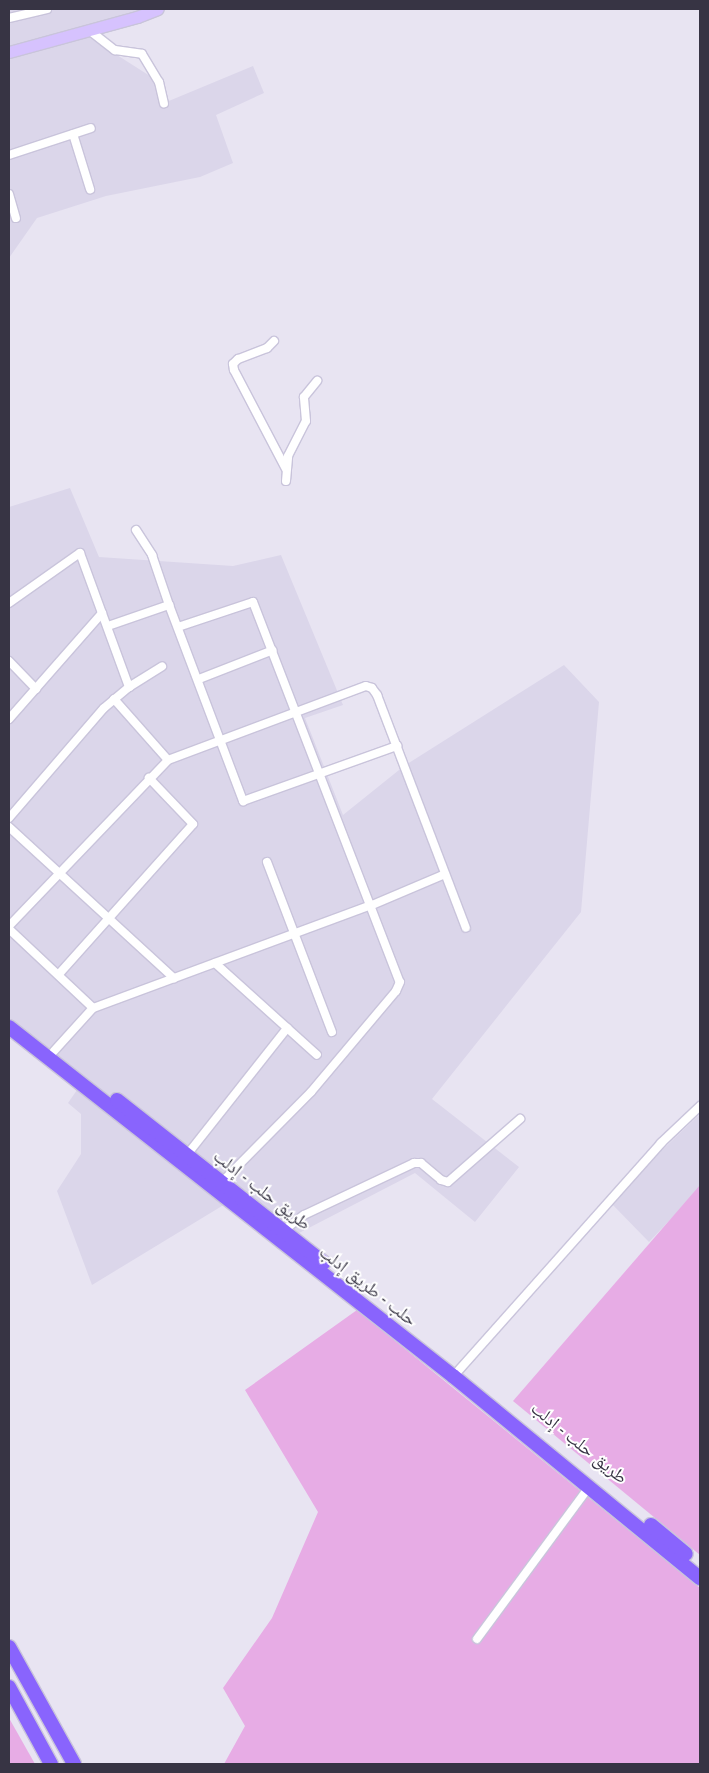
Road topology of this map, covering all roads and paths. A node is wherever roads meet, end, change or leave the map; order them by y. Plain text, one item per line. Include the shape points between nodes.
1 (45, 9) edge
2 (158, 9) edge
3 (9, 18) edge
4 (88, 30) junction
5 (9, 52) edge
6 (164, 103) dead end
7 (91, 128) dead end
8 (73, 134) junction
9 (9, 155) edge
10 (90, 188) dead end
11 (9, 194) edge
12 (16, 218) dead end
13 (274, 341) dead end
14 (317, 381) dead end
15 (286, 469) junction
16 (286, 481) dead end
17 (136, 530) dead end
18 (9, 603) edge
19 (169, 605) junction
20 (102, 613) junction
21 (108, 626) junction
22 (178, 627) junction
23 (273, 650) junction
24 (9, 661) edge
25 (162, 666) dead end
26 (199, 679) junction
27 (129, 687) junction
28 (36, 688) junction
29 (114, 699) junction
30 (296, 711) junction
31 (9, 719) edge
32 (220, 742) junction
33 (397, 746) junction
34 (168, 760) junction
35 (320, 774) junction
36 (149, 778) junction
37 (9, 818) edge
38 (9, 827) edge
39 (266, 862) dead end
40 (59, 873) junction
41 (445, 874) junction
42 (372, 905) junction
43 (108, 918) junction
44 (9, 927) edge
45 (466, 928) dead end
46 (294, 934) junction
47 (215, 963) junction
48 (59, 974) junction
49 (174, 978) junction
50 (93, 1008) junction
51 (9, 1016) edge
52 (9, 1027) edge
53 (288, 1028) junction
54 (332, 1032) dead end
55 (51, 1054) junction
56 (317, 1055) dead end
57 (700, 1106) edge
58 (520, 1119) dead end
59 (190, 1151) dead end
60 (226, 1178) dead end
61 (279, 1234) junction
62 (456, 1373) junction
63 (589, 1487) junction
64 (700, 1566) edge
65 (700, 1578) edge
66 (477, 1639) dead end
67 (9, 1647) edge
68 (9, 1687) edge
69 (51, 1764) edge
70 (74, 1764) edge

1 - 3 street
2 - 4 street
4 - 5 street
4 - 6 street via 115,50 142,54 159,82
7 - 8 street
8 - 9 street
8 - 10 street
11 - 12 street
13 - 15 street via 267,348 238,359 234,370
14 - 15 street via 304,397 306,421 288,456
15 - 16 street
17 - 19 street via 152,555
18 - 20 street via 80,553
19 - 21 street
19 - 22 street
20 - 21 street
20 - 28 street
21 - 27 street
22 - 23 street via 253,602
22 - 26 street
23 - 26 street
23 - 30 street
24 - 28 street
25 - 27 street
26 - 32 street
27 - 29 street
28 - 31 street
29 - 34 street
29 - 37 street
30 - 32 street
30 - 33 street via 366,686 372,688
30 - 35 street
32 - 34 street
32 - 35 street via 243,801
33 - 35 street
33 - 41 street
34 - 36 street
35 - 42 street
36 - 40 street
36 - 43 street via 193,824
38 - 40 street
39 - 46 street
40 - 43 street
40 - 44 street
41 - 42 street
41 - 45 street
42 - 46 street
42 - 60 street via 398,973 400,982 396,991 311,1092
43 - 48 street
43 - 49 street
44 - 48 street
46 - 47 street
46 - 54 street
47 - 49 street
47 - 53 street
48 - 50 street
49 - 50 street
50 - 55 street
51 - 55 highway, طريق حلب - إدلب
52 - 55 highway
53 - 56 street
53 - 59 street
55 - 61 highway, طريق حلب - إدلب
57 - 62 street via 661,1143
58 - 61 street via 448,1182 421,1163 414,1162 304,1215
61 - 62 highway, طريق حلب - إدلب
62 - 63 highway
62 - 64 highway, طريق حلب - إدلب
63 - 65 highway
63 - 66 street
67 - 70 highway
68 - 69 highway

